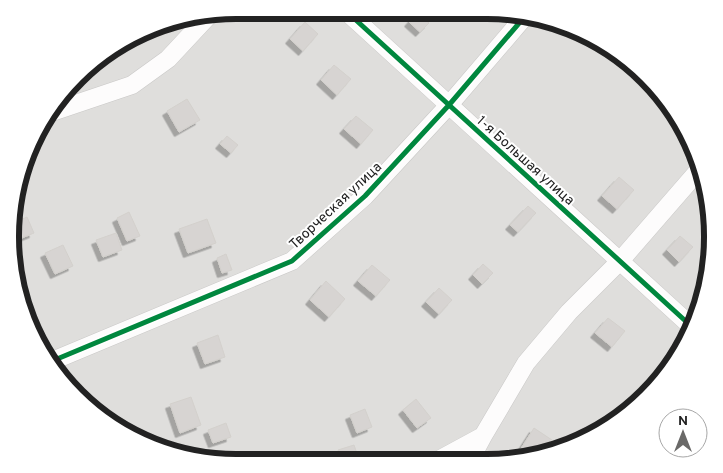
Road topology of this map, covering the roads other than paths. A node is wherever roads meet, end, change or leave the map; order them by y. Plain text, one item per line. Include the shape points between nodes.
1 (355, 19) edge
2 (202, 22) edge
3 (520, 22) edge
4 (449, 104) junction
5 (60, 109) edge
6 (695, 174) edge
7 (620, 261) junction
8 (687, 322) edge
9 (57, 359) edge
10 (483, 436) junction
11 (449, 454) edge
12 (473, 454) edge

1 - 4 street, 1-я Большая улица
2 - 5 street via 168,60 132,85
3 - 4 street, Творческая улица
4 - 7 street, 1-я Большая улица
4 - 9 street, Творческая улица via 365,196 292,261
6 - 7 street
7 - 8 street, 1-я Большая улица
7 - 10 street via 569,312 526,363
10 - 11 street
10 - 12 street

